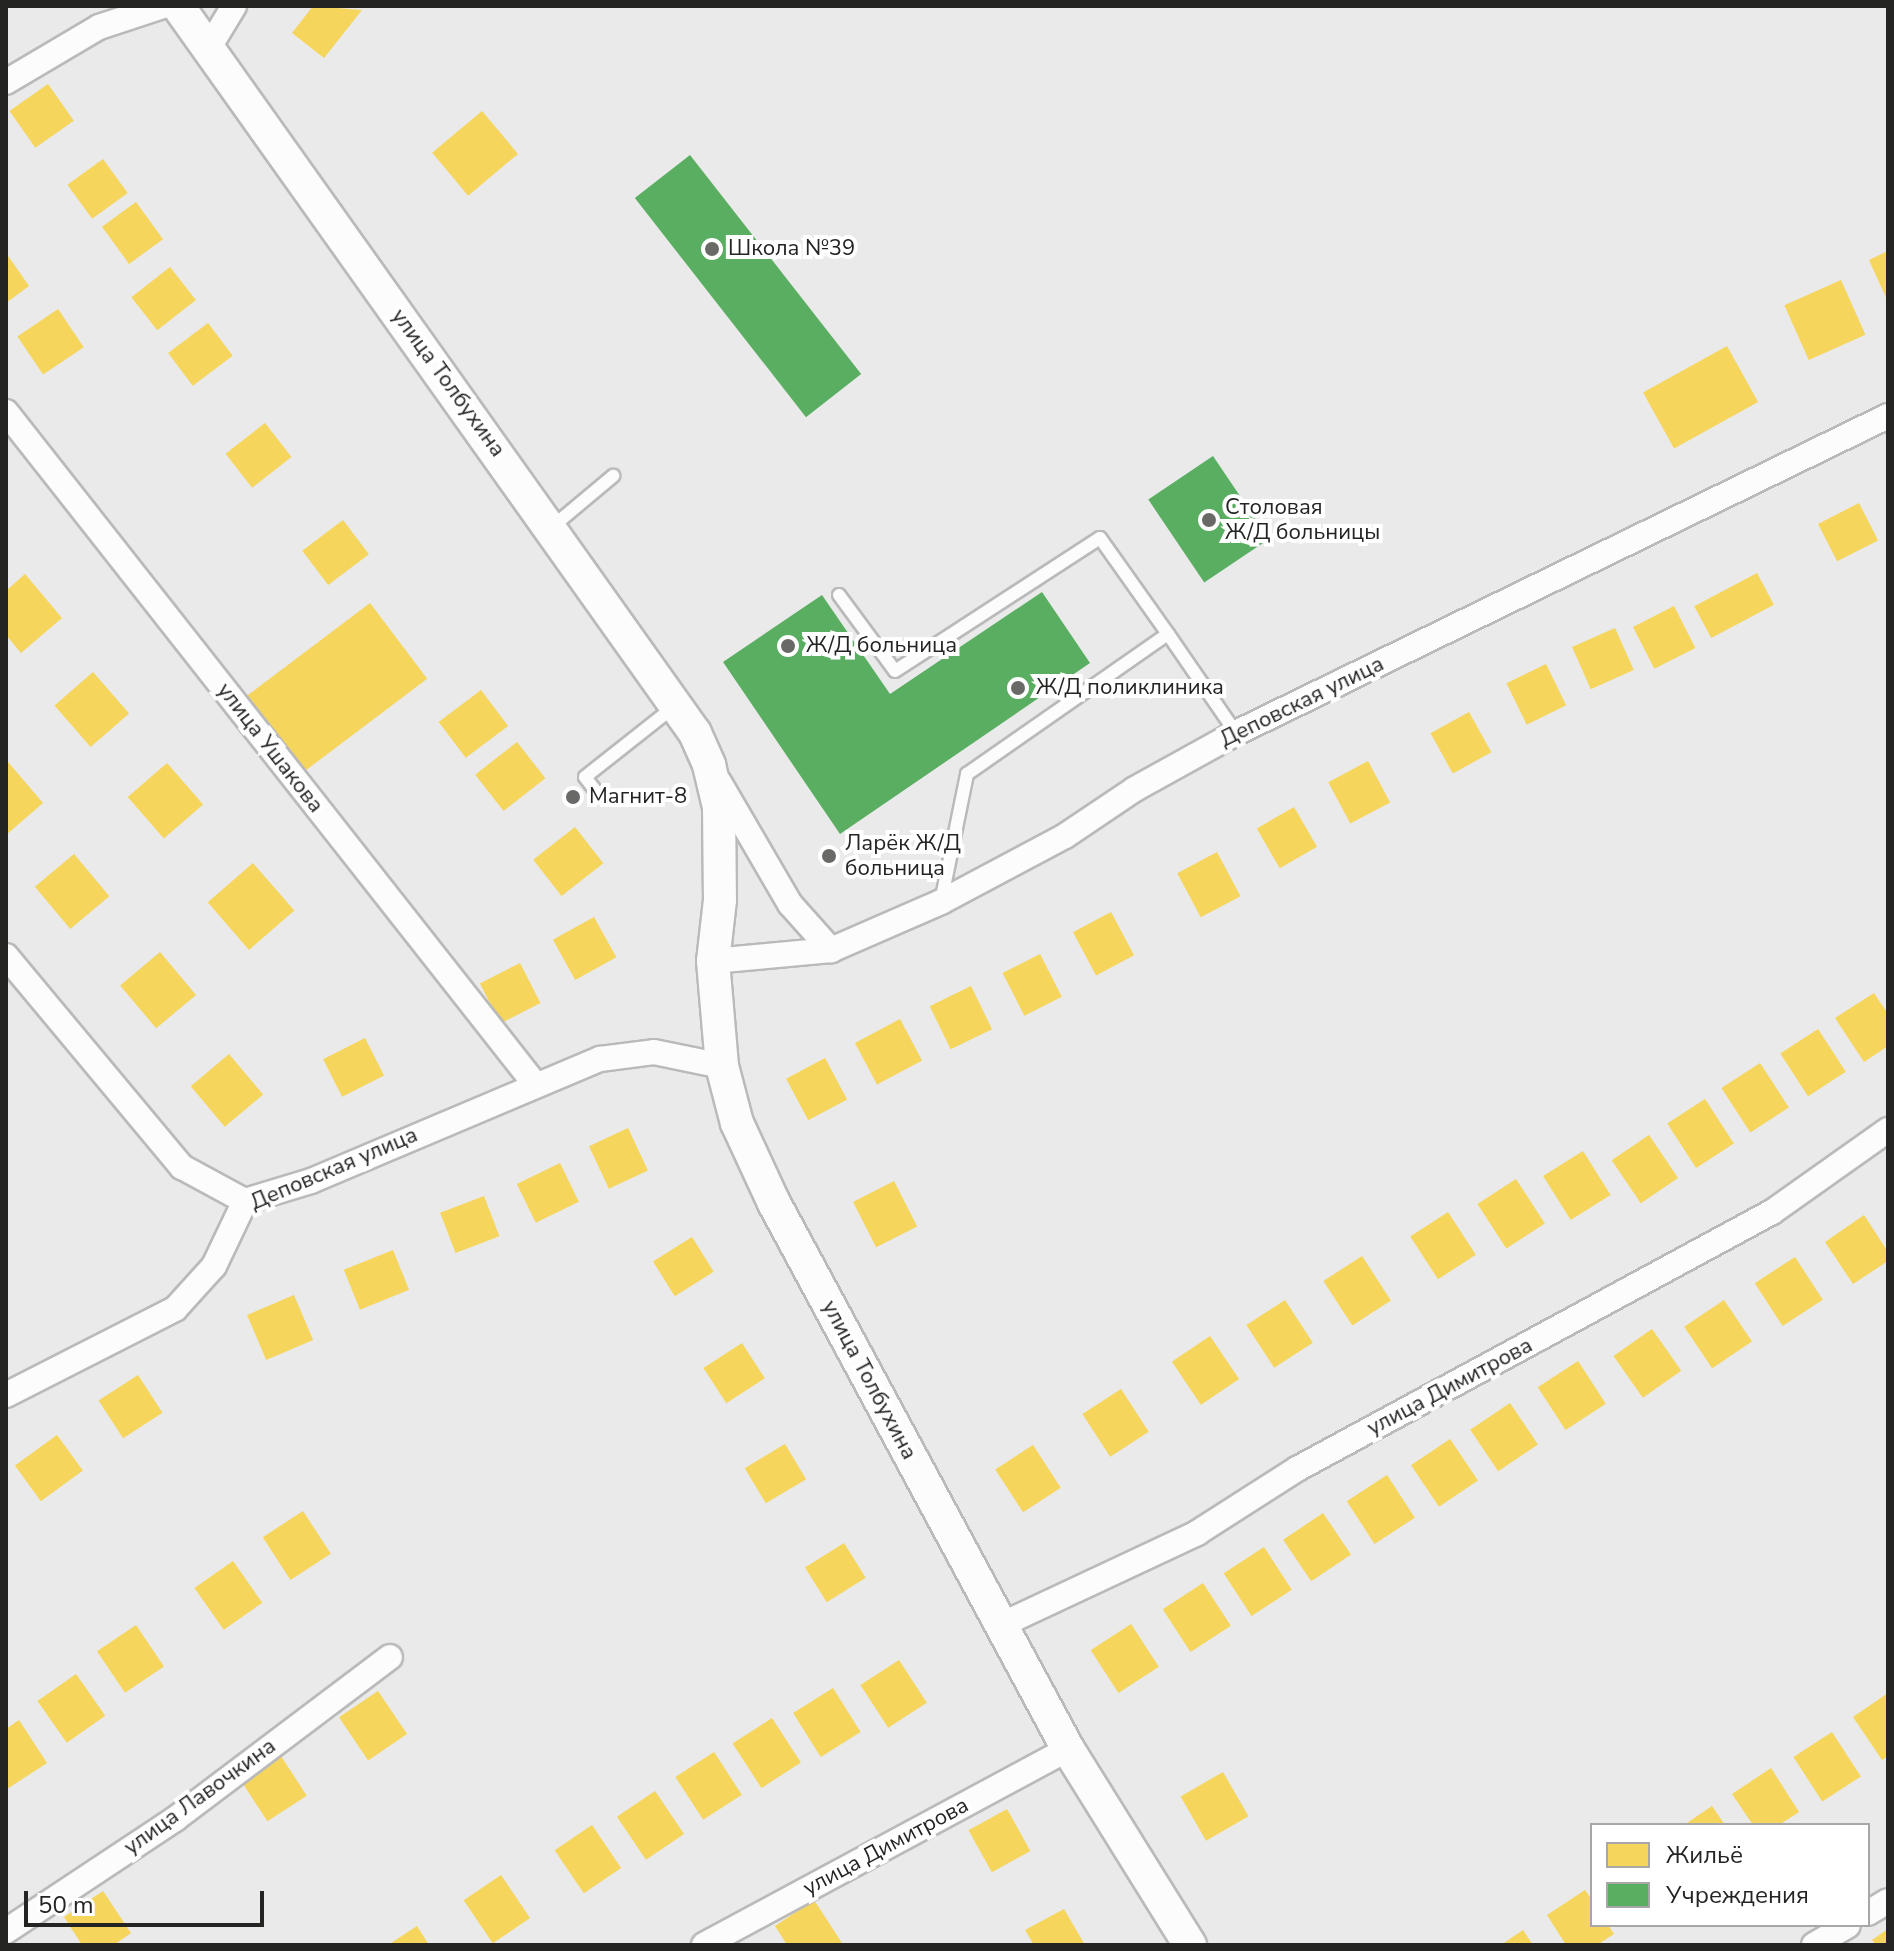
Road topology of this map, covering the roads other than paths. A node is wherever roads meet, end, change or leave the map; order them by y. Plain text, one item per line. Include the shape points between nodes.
1 (163, 6) edge
2 (178, 6) edge
3 (234, 6) edge
4 (208, 49) junction
5 (6, 82) edge
6 (6, 412) edge
7 (1888, 416) edge
8 (613, 476) dead end
9 (552, 527) junction
10 (839, 595) dead end
11 (1168, 634) junction
12 (678, 704) junction
13 (1236, 733) junction
14 (709, 765) junction
15 (595, 790) dead end
16 (941, 902) junction
17 (831, 950) junction
18 (6, 956) edge
19 (713, 961) junction
20 (722, 1066) junction
21 (535, 1084) junction
22 (1888, 1130) edge
23 (245, 1201) junction
24 (6, 1395) edge
25 (1001, 1625) junction
26 (390, 1657) dead end
27 (1068, 1749) junction
28 (1888, 1901) edge
29 (1870, 1912) edge
30 (1845, 1927) edge
31 (6, 1931) edge
32 (704, 1945) edge
33 (1190, 1945) edge
34 (1814, 1945) edge

1 - 5 street via 99,27
2 - 4 street, улица Толбухина
3 - 4 street
4 - 9 street, улица Толбухина
6 - 21 street, улица Ушакова
7 - 13 street, Деповская улица
8 - 9 lane
9 - 12 street, улица Толбухина
10 - 11 lane via 895,671 1100,538
11 - 13 lane
11 - 16 lane via 967,774
12 - 14 street, улица Толбухина
12 - 15 lane via 585,777
13 - 16 street, Деповская улица via 1135,789 1065,836
14 - 17 street, улица Толбухина via 790,904
14 - 19 street, улица Толбухина via 719,807 720,900
16 - 17 street, Деповская улица
17 - 19 street, Деповская улица
18 - 23 street via 182,1167
19 - 20 street, улица Толбухина
20 - 21 street, Деповская улица via 654,1052 600,1059
20 - 25 street, улица Толбухина via 737,1123 774,1203
21 - 23 street, Деповская улица via 311,1181
22 - 25 street, улица Димитрова via 1772,1212 1297,1469 1197,1533
23 - 24 street, Деповская улица via 214,1266 175,1309
25 - 27 street, улица Толбухина
26 - 31 street, улица Лавочкина via 175,1819
27 - 32 street, улица Димитрова
27 - 33 street, улица Толбухина
28 - 29 street
30 - 34 street

